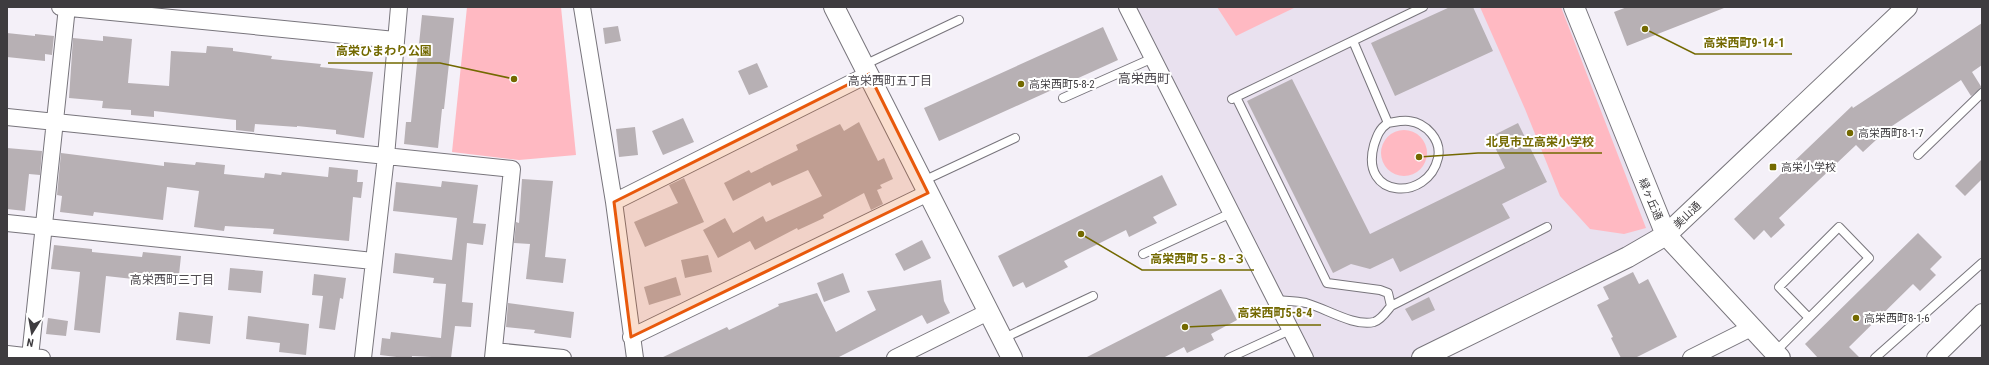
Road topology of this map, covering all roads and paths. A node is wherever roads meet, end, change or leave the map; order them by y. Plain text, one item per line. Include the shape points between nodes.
1 (65, 7) edge
2 (399, 7) edge
3 (582, 7) edge
4 (834, 7) edge
5 (1127, 7) edge
6 (1423, 7) edge
7 (1574, 7) edge
8 (1908, 7) edge
9 (959, 20) dead end
10 (395, 40) junction
11 (1353, 41) junction
12 (1153, 58) junction
13 (867, 70) junction
14 (1982, 93) edge
15 (1063, 98) dead end
16 (7, 117) edge
17 (55, 122) junction
18 (1388, 123) junction
19 (1015, 138) dead end
20 (1918, 155) dead end
21 (386, 156) junction
22 (925, 187) junction
23 (614, 202) junction
24 (1231, 213) junction
25 (7, 223) edge
26 (44, 227) junction
27 (1547, 227) dead end
28 (1666, 235) junction
29 (1143, 254) dead end
30 (373, 261) junction
31 (1982, 263) edge
32 (1093, 296) dead end
33 (1275, 300) junction
34 (1391, 306) junction
35 (988, 312) junction
36 (1982, 312) edge
37 (1809, 318) junction
38 (1752, 328) junction
39 (1290, 330) junction
40 (632, 337) junction
41 (1002, 339) junction
42 (7, 354) edge
43 (494, 354) edge
44 (1777, 355) edge
45 (36, 357) edge
46 (363, 358) edge
47 (564, 358) edge
48 (634, 358) edge
49 (895, 358) edge
50 (1012, 358) edge
51 (1229, 358) edge
52 (1305, 358) edge
53 (1422, 358) edge
54 (1690, 358) edge
55 (1875, 358) edge
56 (1935, 358) edge

1 - 10 street
1 - 17 street
2 - 10 street
3 - 23 street
4 - 13 street
5 - 12 street
6 - 11 lane
7 - 28 street, 緑ヶ丘通
8 - 28 street, 美山通
9 - 13 lane
10 - 21 street
11 - 18 lane
11 - 34 lane via 1234,98 1327,283 1380,290 1388,294
12 - 15 lane
12 - 24 street
13 - 22 street
13 - 23 street
14 - 20 lane
16 - 17 street
17 - 21 street
17 - 26 street
18 - 18 lane via 1409,121 1422,124 1430,131 1436,142 1436,167 1425,180 1413,187 1400,189 1384,185 1371,164 1376,137 1381,128
19 - 22 lane
21 - 30 street
21 - 43 street via 512,169
22 - 35 street
22 - 40 street
23 - 40 street
24 - 29 lane
24 - 33 street
25 - 26 street
26 - 30 street
26 - 45 street
27 - 34 lane
28 - 38 street, 緑ヶ丘通
28 - 53 street, 美山通 via 1628,257
30 - 46 street
31 - 55 lane
32 - 41 lane
33 - 34 lane via 1305,303 1362,322 1374,322
33 - 39 street
35 - 41 street
35 - 49 street
36 - 56 street
37 - 37 lane via 1869,258 1839,227 1779,287
37 - 44 lane
38 - 44 street, 緑ヶ丘通
38 - 54 street
39 - 51 lane
39 - 52 street
40 - 48 street
41 - 50 street
42 - 45 street
43 - 47 street

